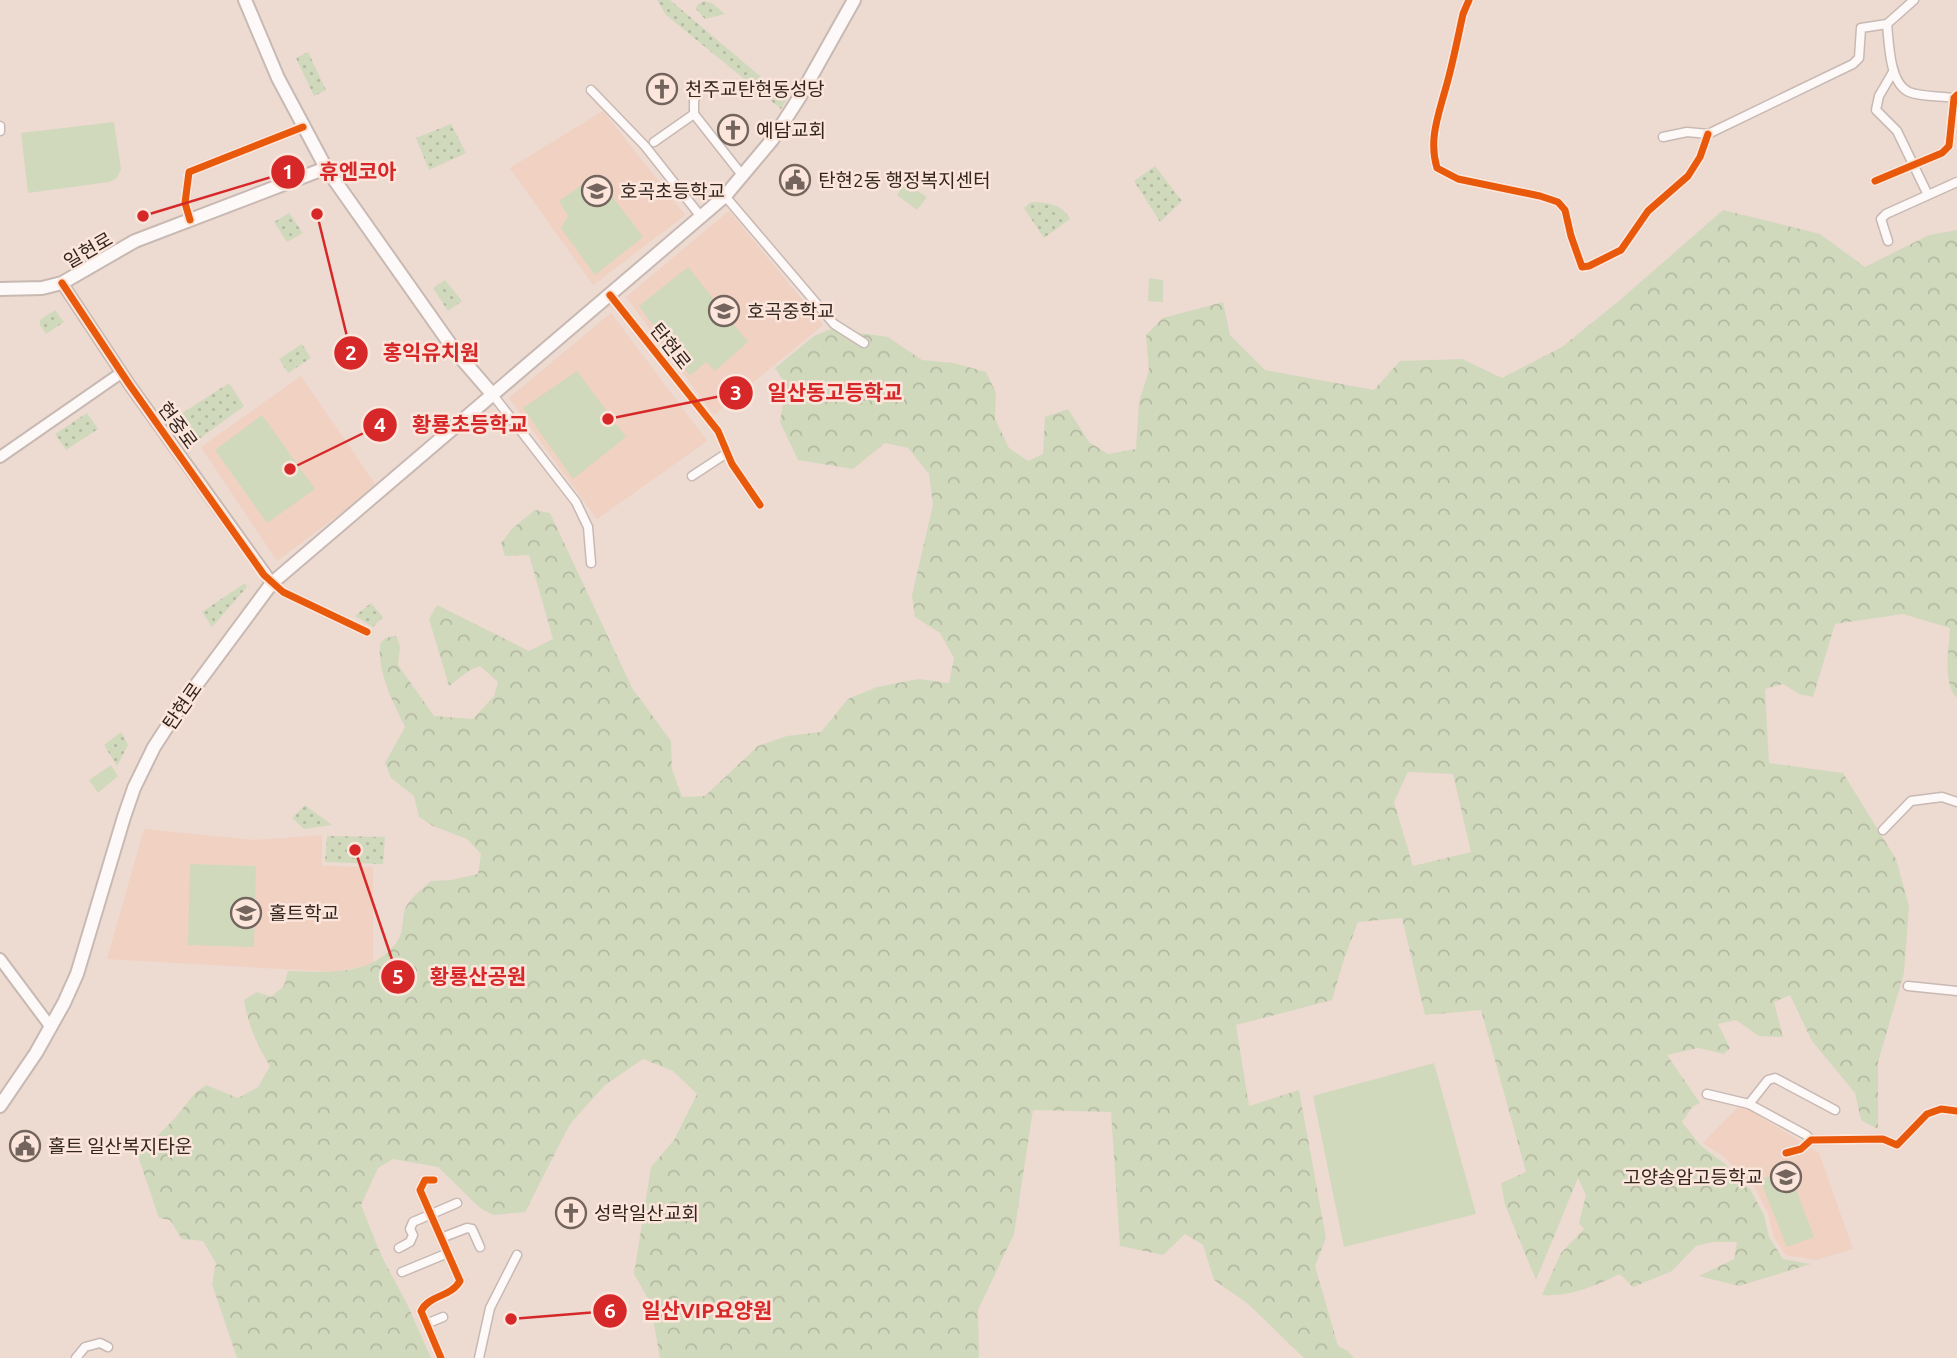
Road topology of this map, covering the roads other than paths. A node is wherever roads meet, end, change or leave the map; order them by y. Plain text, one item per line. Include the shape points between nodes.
1 (245, 0) edge
2 (854, 0) edge
3 (1469, 0) edge
4 (1914, 0) edge
5 (1887, 24) junction
6 (1893, 72) junction
7 (699, 88) dead end
8 (591, 90) dead end
9 (1956, 97) edge
10 (694, 114) junction
11 (303, 127) junction
12 (1709, 134) junction
13 (1663, 137) dead end
14 (654, 142) dead end
15 (1915, 163) junction
16 (326, 168) junction
17 (742, 175) junction
18 (1874, 181) dead end
19 (1957, 182) edge
20 (1928, 195) junction
21 (725, 196) junction
22 (702, 218) junction
23 (190, 220) junction
24 (1888, 241) dead end
25 (62, 284) junction
26 (0, 289) edge
27 (610, 295) junction
28 (864, 343) dead end
29 (121, 373) junction
30 (494, 395) junction
31 (727, 453) junction
32 (0, 457) edge
33 (692, 475) dead end
34 (761, 505) dead end
35 (591, 563) dead end
36 (272, 583) junction
37 (367, 632) dead end
38 (1957, 802) edge
39 (1883, 830) dead end
40 (0, 959) edge
41 (1908, 986) dead end
42 (1957, 991) edge
43 (50, 1026) junction
44 (1707, 1094) dead end
45 (1749, 1104) junction
46 (0, 1106) edge
47 (1835, 1110) dead end
48 (1957, 1111) edge
49 (1811, 1140) junction
50 (1786, 1153) dead end
51 (434, 1180) dead end
52 (457, 1202) dead end
53 (431, 1214) junction
54 (441, 1238) junction
55 (480, 1247) dead end
56 (398, 1248) dead end
57 (448, 1252) junction
58 (517, 1255) dead end
59 (402, 1272) dead end
60 (443, 1317) dead end
61 (426, 1324) junction
62 (108, 1347) dead end
63 (76, 1358) edge
64 (441, 1358) edge
65 (479, 1358) edge

1 - 11 main road
2 - 17 main road, 탄현로 via 772,140
3 - 12 street via 1439,110 1433,142 1437,168 1458,179 1558,202 1565,210 1582,267 1621,250 1648,211 1688,176
4 - 5 street
5 - 6 street
5 - 12 street via 1861,28 1861,49 1853,64
6 - 9 street via 1909,92
6 - 15 street via 1876,110 1897,131
7 - 10 street
8 - 22 street via 645,146
9 - 15 street via 1949,146
10 - 14 street
10 - 17 street
11 - 16 main road
11 - 23 street via 189,172 185,203
12 - 13 street
15 - 18 street
15 - 20 street
16 - 23 main road, 일현로
16 - 30 main road via 455,351
17 - 21 main road, 탄현로
19 - 20 street
20 - 24 street via 1881,219
21 - 22 main road, 탄현로
21 - 28 street via 834,324
22 - 27 main road, 탄현로
23 - 25 main road, 일현로 via 135,241
25 - 26 main road, 일현로
25 - 29 street, 현중로
27 - 30 main road, 탄현로
27 - 31 street, 탄현로 via 718,431
29 - 32 street
29 - 36 street, 현중로
30 - 35 street via 576,502 588,527
30 - 36 main road, 탄현로
31 - 33 street
31 - 34 street, 탄현로
36 - 37 street
36 - 43 main road, 탄현로 via 154,747 134,788 77,974
38 - 39 street via 1942,797 1911,801
40 - 43 street
41 - 42 street
43 - 46 main road, 탄현로
44 - 45 street
45 - 47 street via 1775,1077
45 - 49 street
48 - 49 street via 1941,1109 1927,1114 1897,1145 1882,1139
49 - 50 street
51 - 53 street via 425,1180 420,1191
52 - 53 street
53 - 54 street
53 - 56 street via 413,1222 410,1242
54 - 55 street via 472,1228
54 - 57 street
57 - 59 street
57 - 61 street via 460,1282 456,1289 424,1304 421,1311
58 - 65 street via 490,1308
60 - 61 street
61 - 64 street
62 - 63 street via 100,1343 85,1347

